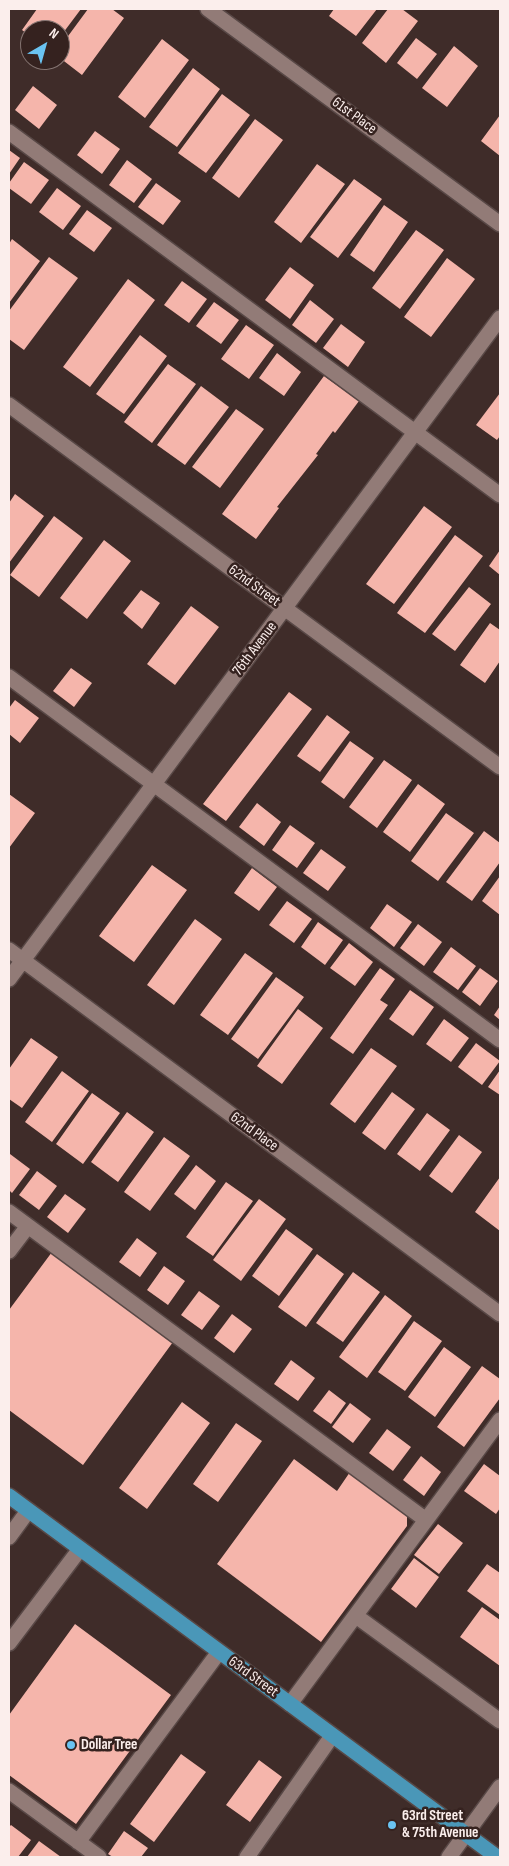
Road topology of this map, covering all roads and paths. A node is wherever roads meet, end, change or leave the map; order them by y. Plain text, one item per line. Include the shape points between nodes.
1 (208, 9) edge
2 (9, 132) edge
3 (500, 224) edge
4 (500, 318) edge
5 (9, 405) edge
6 (416, 432) junction
7 (500, 495) edge
8 (285, 608) junction
9 (9, 677) edge
10 (500, 767) edge
11 (154, 784) junction
12 (9, 950) edge
13 (23, 961) junction
14 (9, 979) edge
15 (500, 1040) edge
16 (9, 1212) edge
17 (28, 1226) junction
18 (9, 1251) edge
19 (500, 1314) edge
20 (500, 1420) edge
21 (9, 1496) edge
22 (28, 1511) junction
23 (426, 1520) junction
24 (9, 1537) edge
25 (80, 1548) junction
26 (356, 1616) junction
27 (9, 1643) edge
28 (219, 1652) junction
29 (290, 1704) junction
30 (500, 1721) edge
31 (332, 1736) junction
32 (500, 1787) edge
33 (9, 1791) edge
34 (465, 1834) junction
35 (78, 1842) junction
36 (98, 1857) edge
37 (247, 1857) edge
38 (449, 1857) edge
39 (497, 1857) edge

1 - 3 street, 61st Place
2 - 6 street
4 - 6 street, 76th Avenue
5 - 8 street, 62nd Street
6 - 7 street
6 - 8 street, 76th Avenue
8 - 10 street, 62nd Street
8 - 11 street, 76th Avenue
9 - 11 street
11 - 13 street, 76th Avenue
11 - 15 street
12 - 13 street, 62nd Place
13 - 14 street, 76th Avenue
13 - 19 street, 62nd Place
16 - 17 street
17 - 18 street
17 - 23 street
20 - 23 street
21 - 22 main road, 63rd Street
22 - 24 street
22 - 25 main road, 63rd Street
23 - 26 street
25 - 27 street
25 - 28 main road, 63rd Street
26 - 29 street
26 - 30 street
28 - 29 main road, 63rd Street
28 - 35 street
29 - 31 main road, 63rd Street
31 - 34 main road, 63rd Street
31 - 37 street
32 - 34 street
33 - 35 street
34 - 38 street
34 - 39 main road, 63rd Street
35 - 36 street

